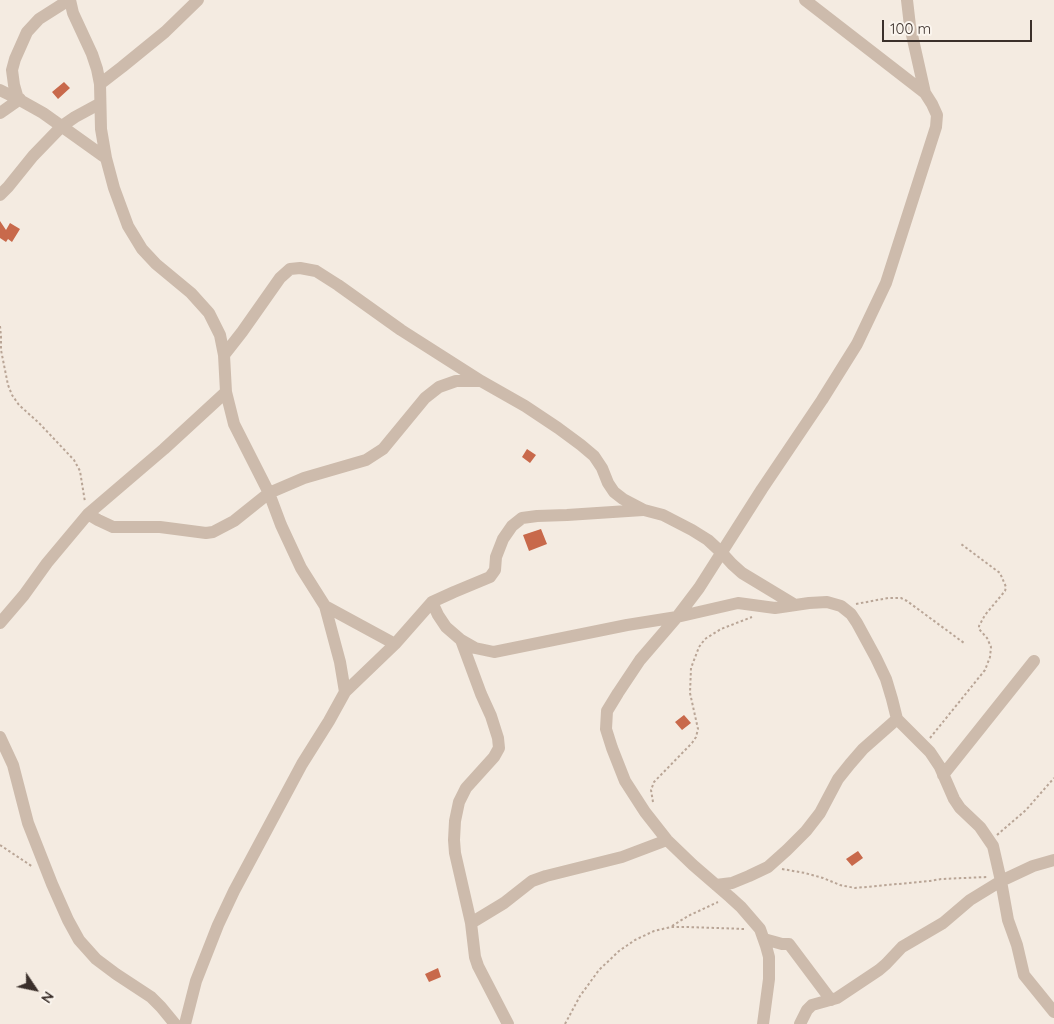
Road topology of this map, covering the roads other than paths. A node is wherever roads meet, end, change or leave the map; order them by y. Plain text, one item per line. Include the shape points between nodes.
1 (70, 0) edge
2 (198, 0) edge
3 (805, 0) edge
4 (907, 0) edge
5 (100, 84) junction
6 (0, 90) edge
7 (924, 93) junction
8 (19, 99) junction
9 (100, 104) junction
10 (0, 113) edge
11 (62, 126) junction
12 (106, 158) junction
13 (0, 195) edge
14 (224, 355) junction
15 (481, 381) junction
16 (226, 392) junction
17 (269, 493) junction
18 (644, 510) junction
19 (88, 514) junction
20 (722, 553) junction
21 (432, 602) junction
22 (795, 605) junction
23 (325, 606) junction
24 (677, 617) junction
25 (0, 623) edge
26 (461, 640) junction
27 (395, 644) junction
28 (1034, 660) dead end
29 (345, 692) junction
30 (897, 719) junction
31 (0, 737) edge
32 (943, 775) junction
33 (667, 840) junction
34 (1054, 860) edge
35 (1000, 878) junction
36 (716, 885) junction
37 (471, 923) junction
38 (762, 934) junction
39 (831, 1000) junction
40 (1054, 1012) edge
41 (175, 1024) edge
42 (185, 1024) edge
43 (508, 1024) edge
44 (763, 1024) edge
45 (800, 1024) edge

1 - 5 street via 92,54
1 - 8 street via 39,19 27,32 12,70
2 - 5 street via 165,32
3 - 7 street
4 - 7 street
5 - 9 street
6 - 8 street
7 - 20 street via 937,115 936,127 886,283 857,344
8 - 10 street
8 - 11 street
9 - 11 street
9 - 12 street
11 - 12 street
11 - 13 street
12 - 14 street via 128,226 142,249 209,313 220,335
14 - 15 street via 280,278 290,269 300,268 316,271 338,284 401,330
14 - 16 street
15 - 17 street via 456,380 439,386 382,450 366,460 304,478
15 - 18 street via 581,445 594,456 614,492
16 - 17 street via 234,424
16 - 19 street
17 - 19 street via 234,521 214,532 113,527
17 - 23 street via 301,568
18 - 20 street via 679,522
18 - 21 street via 522,518 503,539 490,577
19 - 25 street
20 - 22 street via 742,573
20 - 24 street
21 - 26 street via 446,626
21 - 27 street
22 - 24 street via 775,608 738,603
22 - 30 street via 827,602 841,606 851,614 886,679
23 - 27 street
23 - 29 street
24 - 26 street via 494,652 475,648
24 - 33 street via 640,660 618,693 607,711 606,729 625,781
26 - 37 street via 491,716 499,748 466,788 455,821 455,853
27 - 29 street
28 - 32 street
29 - 42 street via 234,891 196,981
30 - 32 street via 924,746
30 - 36 street via 856,757 838,779 820,813 787,850 768,867 750,876
31 - 41 street via 13,765 28,823 79,940 96,959 150,997
32 - 35 street via 960,808 980,827 993,846
33 - 36 street
33 - 37 street via 622,857 532,881
34 - 35 street
35 - 39 street via 943,923 902,947 880,970
35 - 40 street via 1024,975
36 - 38 street
37 - 43 street via 478,966
38 - 39 street via 789,944
38 - 44 street via 769,958
39 - 45 street via 812,1005

